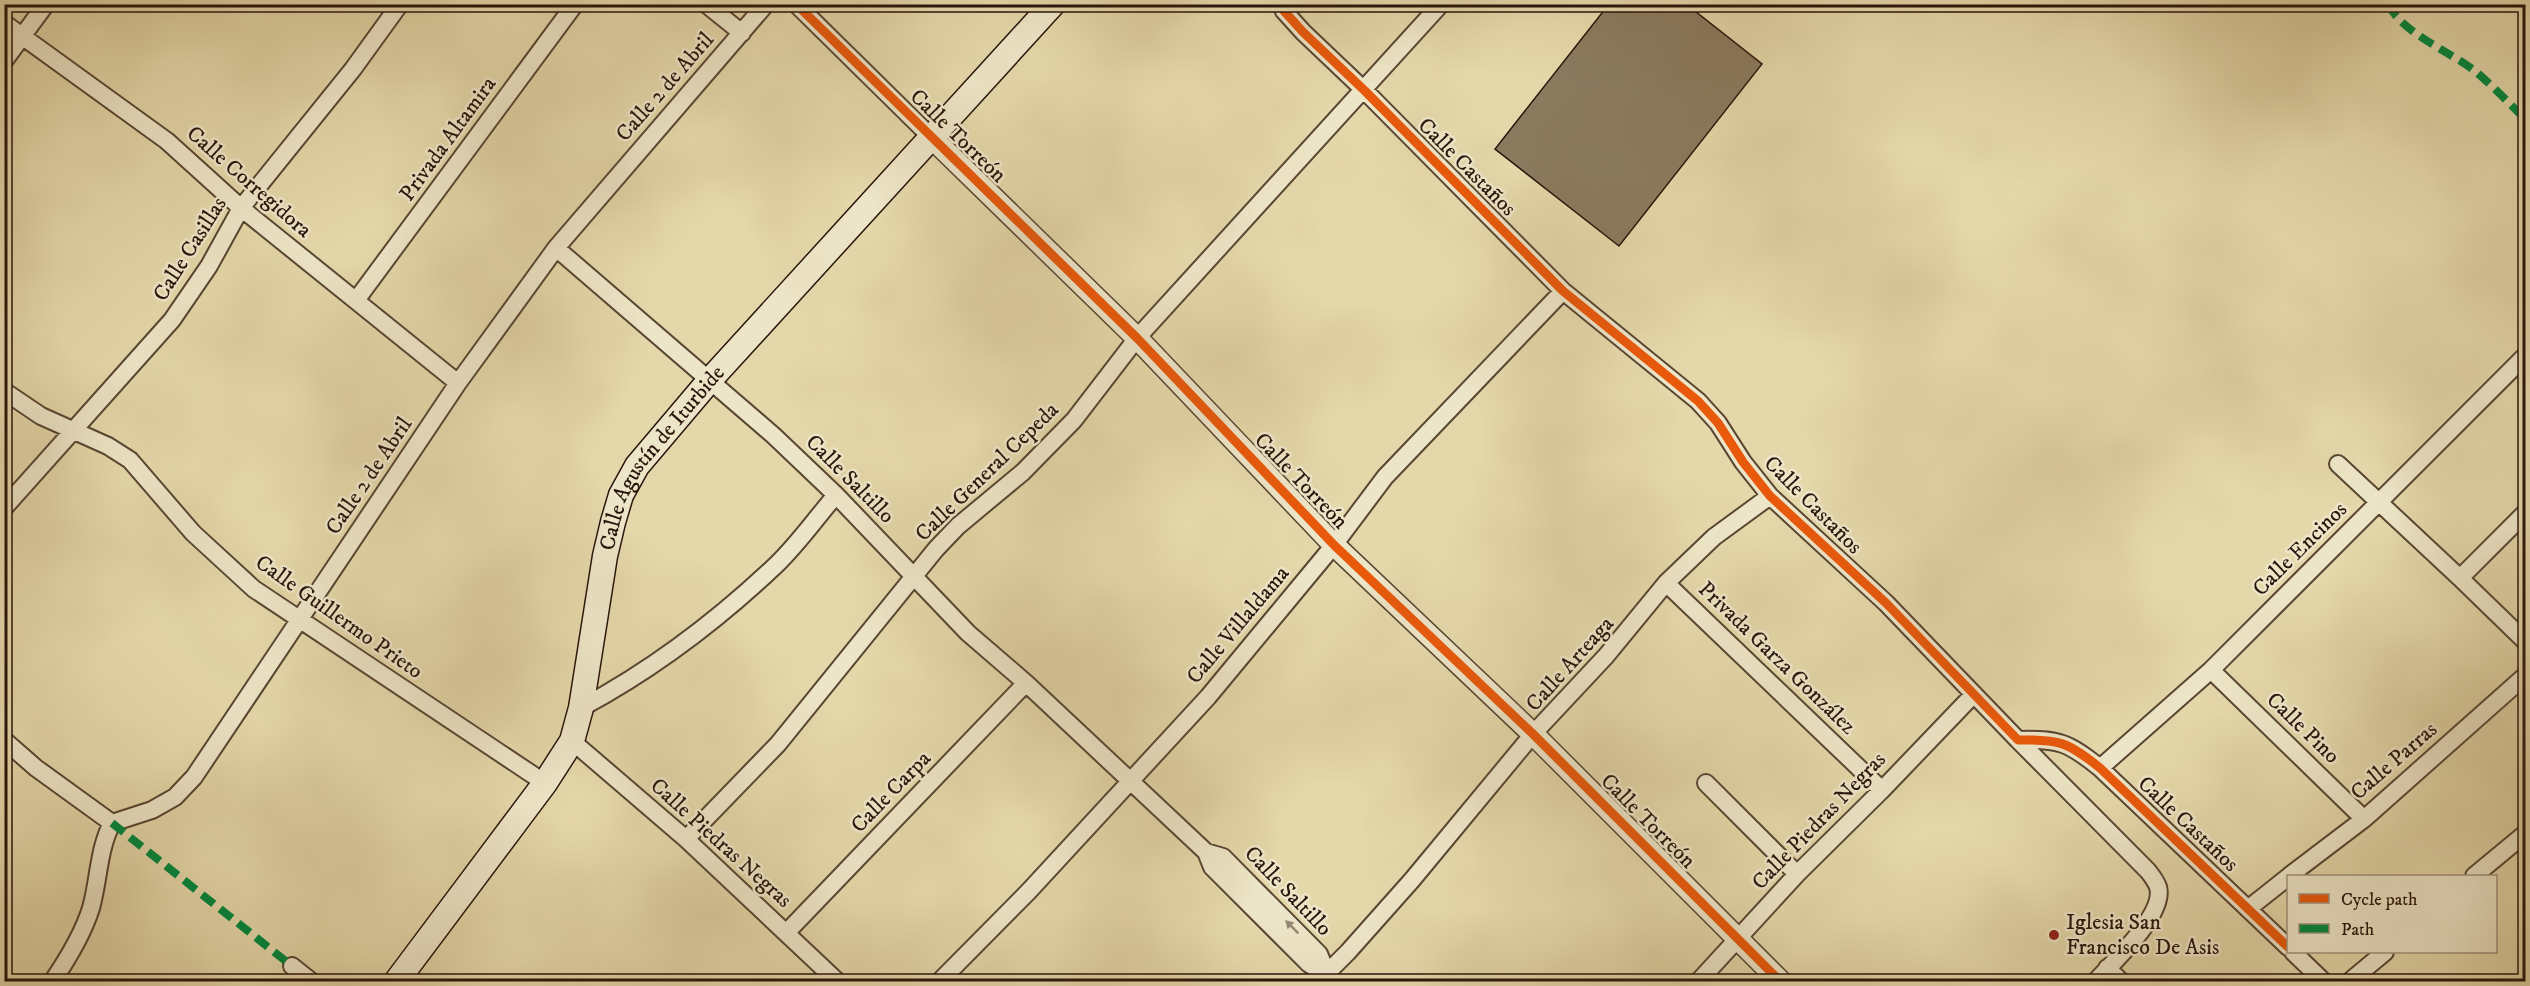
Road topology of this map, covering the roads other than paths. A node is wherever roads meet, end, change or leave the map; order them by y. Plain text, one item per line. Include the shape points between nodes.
1 (46, 4) edge
2 (400, 4) edge
3 (575, 4) edge
4 (706, 4) edge
5 (766, 4) edge
6 (796, 4) edge
7 (1053, 4) edge
8 (1281, 4) edge
9 (1441, 4) edge
10 (4, 23) edge
11 (742, 33) junction
12 (22, 37) junction
13 (4, 61) edge
14 (1365, 90) junction
15 (931, 137) junction
16 (241, 208) junction
17 (556, 248) junction
18 (1563, 291) junction
19 (357, 299) junction
20 (1137, 338) junction
21 (2526, 355) edge
22 (709, 381) junction
23 (458, 383) junction
24 (4, 391) edge
25 (71, 431) junction
26 (2338, 465) dead end
27 (836, 495) junction
28 (1770, 496) junction
29 (2378, 503) junction
30 (4, 507) edge
31 (2526, 512) edge
32 (1334, 545) junction
33 (915, 577) junction
34 (2460, 578) junction
35 (1666, 583) junction
36 (299, 620) junction
37 (2526, 642) edge
38 (2211, 670) junction
39 (2526, 675) edge
40 (1026, 683) junction
41 (1974, 694) junction
42 (581, 708) junction
43 (1533, 734) junction
44 (4, 740) edge
45 (2018, 740) junction
46 (572, 741) junction
47 (2100, 768) junction
48 (1130, 779) junction
49 (545, 783) junction
50 (1706, 783) dead end
51 (1882, 790) junction
52 (2364, 819) junction
53 (112, 824) junction
54 (2526, 833) edge
55 (686, 839) junction
56 (1797, 874) junction
57 (2292, 875) edge
58 (2475, 875) edge
59 (2287, 879) edge
60 (2248, 908) junction
61 (787, 932) junction
62 (1738, 938) junction
63 (2287, 945) edge
64 (2295, 953) edge
65 (2383, 953) edge
66 (292, 966) dead end
67 (2108, 968) junction
68 (1327, 979) edge
69 (52, 981) edge
70 (312, 981) edge
71 (396, 981) edge
72 (838, 981) edge
73 (939, 981) edge
74 (1698, 981) edge
75 (1781, 981) edge
76 (2095, 981) edge
77 (2122, 981) edge
78 (2324, 981) edge
79 (2349, 981) edge

1 - 12 street
2 - 16 street, Calle Casillas
3 - 19 street, Privada Altamira
4 - 11 street
5 - 11 street, Calle 2 de Abril
6 - 15 street, Calle Torreón
7 - 15 main road, Calle Agustín de Iturbide
8 - 14 street, Calle Castaños via 1303,32
9 - 14 street, Calle General Cepeda
10 - 12 street, Calle Corregidora
11 - 17 street, Calle 2 de Abril
12 - 13 street
12 - 16 street, Calle Corregidora via 167,141
14 - 18 street, Calle Castaños
14 - 20 street, Calle General Cepeda
15 - 20 street, Calle Torreón
15 - 22 main road, Calle Agustín de Iturbide
16 - 19 street, Calle Corregidora
16 - 25 street, Calle Casillas via 209,266 172,320
17 - 22 street, Calle Saltillo
17 - 23 street, Calle 2 de Abril
18 - 28 street, Calle Castaños via 1698,400
18 - 32 street, Calle Villaldama via 1385,477
19 - 23 street, Calle Corregidora
20 - 32 street, Calle Torreón
20 - 33 street, Calle General Cepeda via 1074,420 1023,472 958,526
21 - 29 street, Calle Encinos
22 - 27 street, Calle Saltillo
22 - 42 main road, Calle Agustín de Iturbide via 637,466 621,495 605,556
23 - 36 street, Calle 2 de Abril
24 - 25 street, Calle Guillermo Prieto
25 - 30 street, Calle Casillas
25 - 36 street, Calle Guillermo Prieto via 130,460 194,534 254,589
26 - 29 street
27 - 33 street, Calle Saltillo
27 - 42 street via 778,563 696,633 617,689
28 - 35 street, Calle Arteaga via 1714,537
28 - 41 street, Calle Castaños via 1886,603
29 - 34 street
29 - 38 street, Calle Encinos
31 - 34 street
32 - 43 street, Calle Torreón
32 - 48 street, Calle Villaldama via 1208,697
33 - 40 street, Calle Saltillo via 968,633
33 - 55 street, Calle General Cepeda via 785,736
34 - 37 street
35 - 43 street, Calle Arteaga via 1606,656
35 - 51 street, Privada Garza González
36 - 49 street, Calle Guillermo Prieto
36 - 53 street, Calle 2 de Abril via 194,777 175,797
38 - 47 street, Calle Encinos
38 - 52 street, Calle Pino
39 - 52 street, Calle Parras
40 - 48 street, Calle Saltillo
40 - 61 street, Calle Carpa
41 - 45 street, Calle Castaños
41 - 51 street, Calle Piedras Negras
42 - 46 main road, Calle Agustín de Iturbide
43 - 62 street, Calle Torreón
43 - 68 street, Calle Arteaga
44 - 53 street
45 - 47 street, Calle Castaños via 2067,744
45 - 67 street, Calle Castaños via 2148,871 2158,887 2158,904 2148,921
46 - 49 main road, Calle Agustín de Iturbide
46 - 55 street, Calle Piedras Negras
47 - 60 street, Calle Castaños
48 - 68 street, Calle Saltillo via 1206,852 1223,857 1319,954
48 - 73 street, Calle Villaldama via 1029,891
49 - 71 main road, Calle Agustín de Iturbide
50 - 56 street
51 - 56 street, Calle Piedras Negras
52 - 57 street, Calle Parras
53 - 69 street via 105,836 90,909
54 - 58 street
55 - 61 street, Calle Piedras Negras
56 - 62 street, Calle Piedras Negras
59 - 60 street, Calle Parras
60 - 63 street, Calle Castaños
61 - 72 street, Calle Piedras Negras
62 - 74 street, Calle Piedras Negras
62 - 75 street, Calle Torreón
64 - 78 street
65 - 79 street
66 - 70 street
67 - 76 street
67 - 77 street

